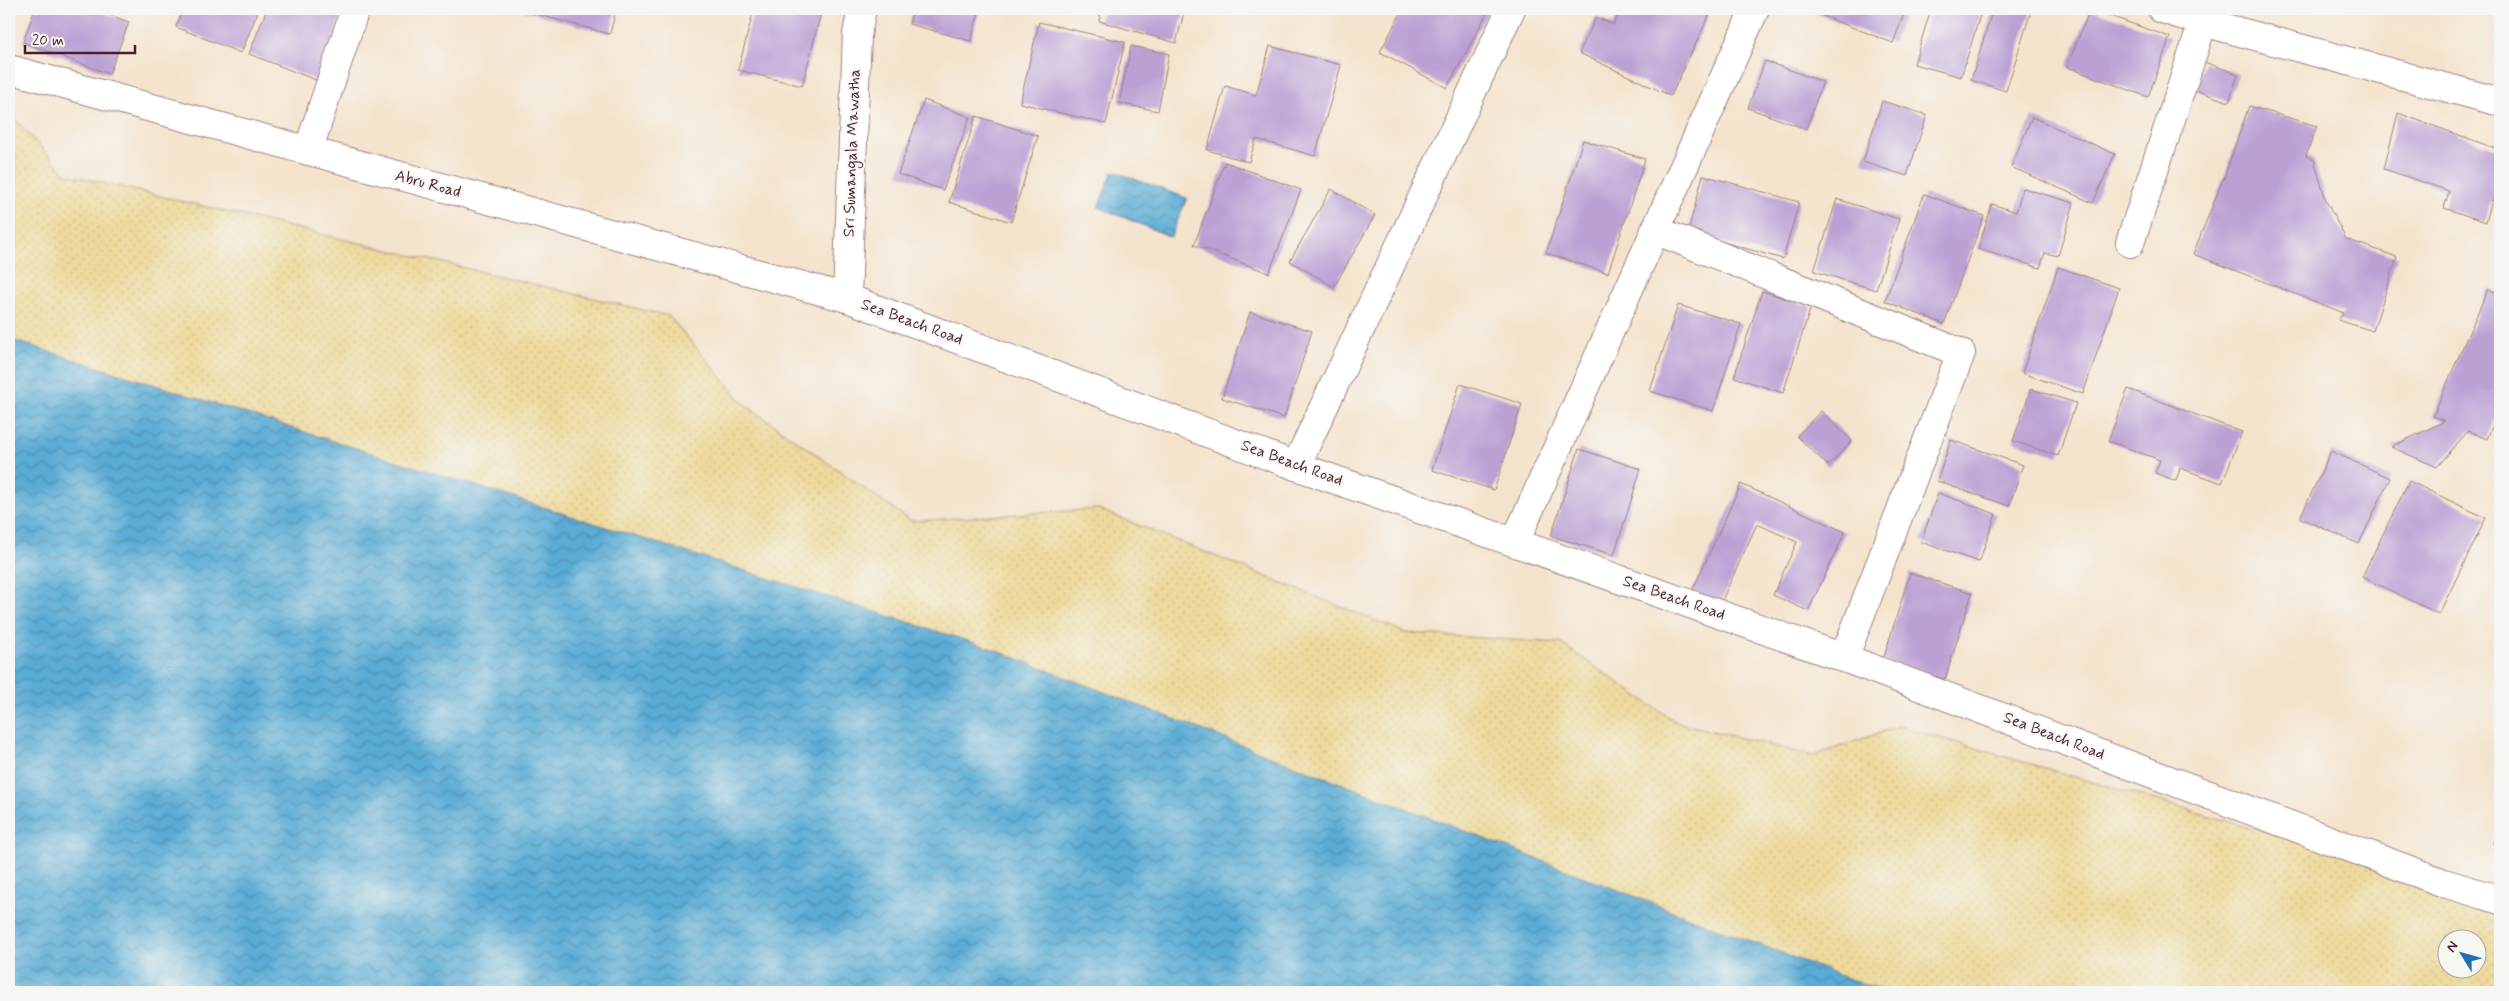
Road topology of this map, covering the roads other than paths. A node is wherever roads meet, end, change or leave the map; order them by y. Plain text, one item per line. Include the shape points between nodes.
1 (355, 9) edge
2 (862, 9) edge
3 (1511, 9) edge
4 (1755, 9) edge
5 (2162, 9) edge
6 (2203, 22) junction
7 (9, 69) edge
8 (2500, 102) edge
9 (308, 151) junction
10 (1655, 230) junction
11 (2130, 242) dead end
12 (847, 298) junction
13 (1296, 466) junction
14 (1515, 542) junction
15 (1844, 658) junction
16 (2500, 900) edge

1 - 9 street
2 - 12 street, Sri Sumangala Mawatha via 857,34
3 - 13 street
4 - 10 street
5 - 6 street
6 - 8 street
6 - 11 street
7 - 9 street, Abru Road
9 - 12 street, Abru Road
10 - 14 street
10 - 15 street via 1961,353
12 - 13 street, Sea Beach Road
13 - 14 street, Sea Beach Road
14 - 15 street, Sea Beach Road
15 - 16 street, Sea Beach Road via 2444,883

